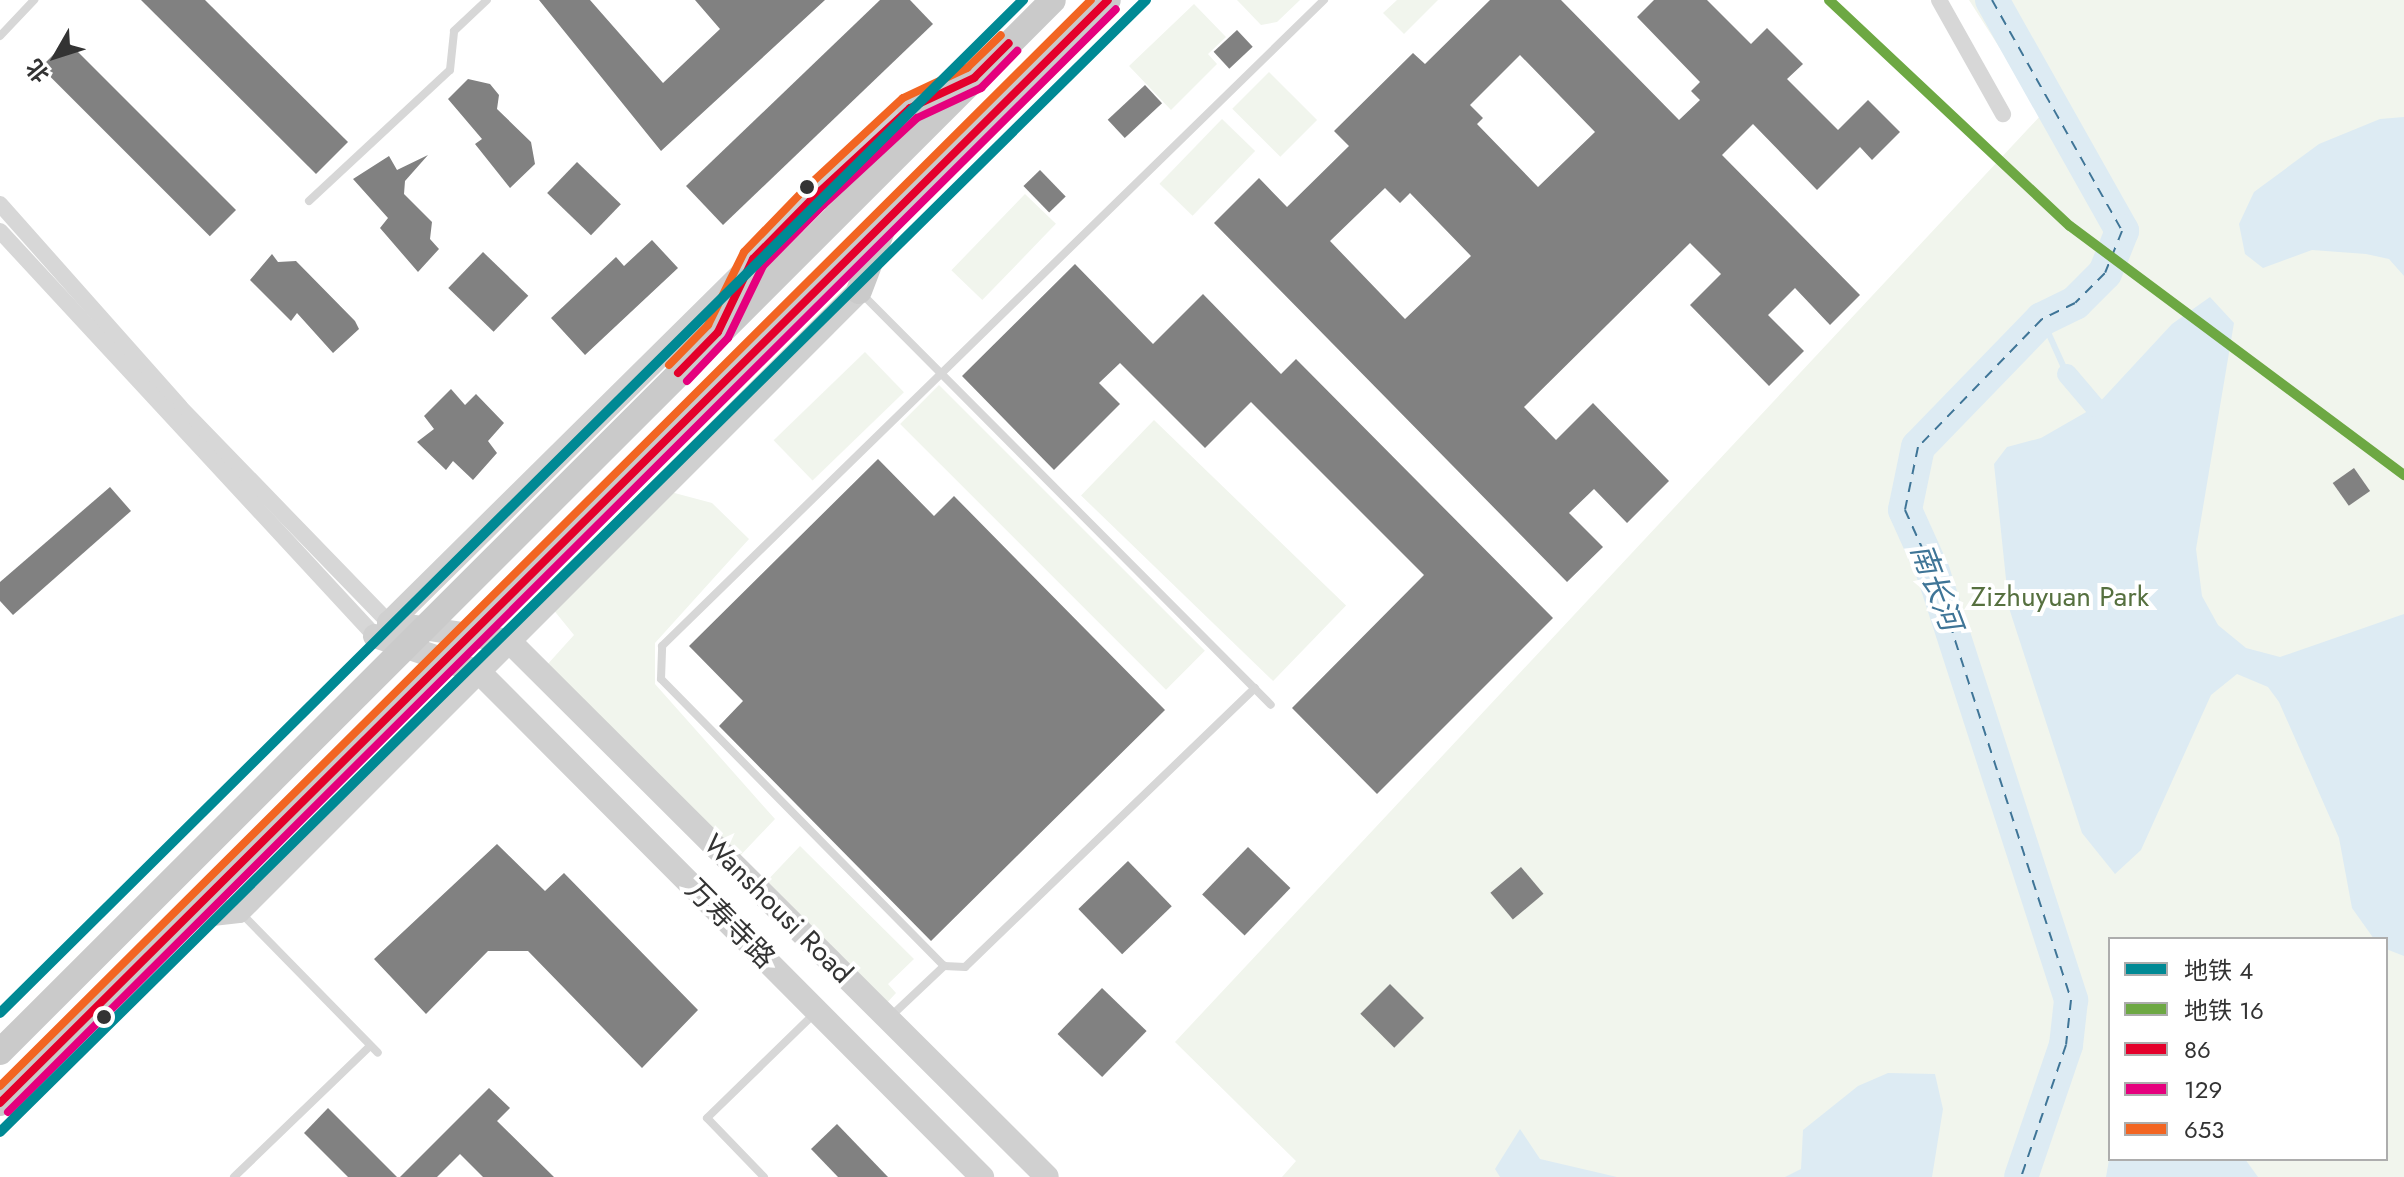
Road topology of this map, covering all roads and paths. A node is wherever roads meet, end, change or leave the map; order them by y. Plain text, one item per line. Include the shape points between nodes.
1 (34, 0) edge
2 (487, 0) edge
3 (1053, 0) edge
4 (1108, 0) edge
5 (1324, 0) edge
6 (1939, 0) edge
7 (0, 36) edge
8 (974, 78) junction
9 (910, 108) joint
10 (2003, 114) dead end
11 (309, 201) dead end
12 (0, 204) edge
13 (890, 211) junction
14 (0, 231) edge
15 (739, 281) junction
16 (859, 291) junction
17 (718, 332) junction
18 (941, 369) junction
19 (382, 630) junction
20 (465, 637) junction
21 (417, 639) junction
22 (509, 641) junction
23 (444, 660) junction
24 (479, 672) junction
25 (1255, 688) junction
26 (1271, 705) dead end
27 (239, 911) junction
28 (186, 917) junction
29 (944, 966) junction
30 (817, 1011) junction
31 (888, 1019) junction
32 (370, 1046) junction
33 (0, 1052) edge
34 (378, 1053) dead end
35 (0, 1103) edge
36 (234, 1177) edge
37 (764, 1177) edge
38 (982, 1177) edge
39 (1047, 1177) edge

1 - 7 lane
2 - 11 lane via 454,31 450,70
3 - 8 main road
4 - 13 main road
5 - 18 lane
6 - 10 street
8 - 9 main road
8 - 17 main road
9 - 15 street via 753,259
12 - 19 street
13 - 16 main road
13 - 20 main road
14 - 19 street
15 - 17 main road
15 - 19 street
16 - 18 lane
16 - 22 street
17 - 21 main road
18 - 25 lane
18 - 29 lane via 662,646 661,679
19 - 21 street
20 - 21 street
20 - 22 street
20 - 23 main road
21 - 23 street
21 - 33 main road
22 - 24 street
22 - 31 street, Wanshousi Road
23 - 24 street
23 - 28 main road
24 - 27 street
24 - 30 street, 万寿寺路
25 - 26 lane
25 - 29 lane via 965,967
27 - 28 street
27 - 32 lane
28 - 35 main road
29 - 31 lane
30 - 37 lane via 707,1118
30 - 38 street, 万寿寺路
31 - 39 street, Wanshousi Road
32 - 34 lane
32 - 36 lane

